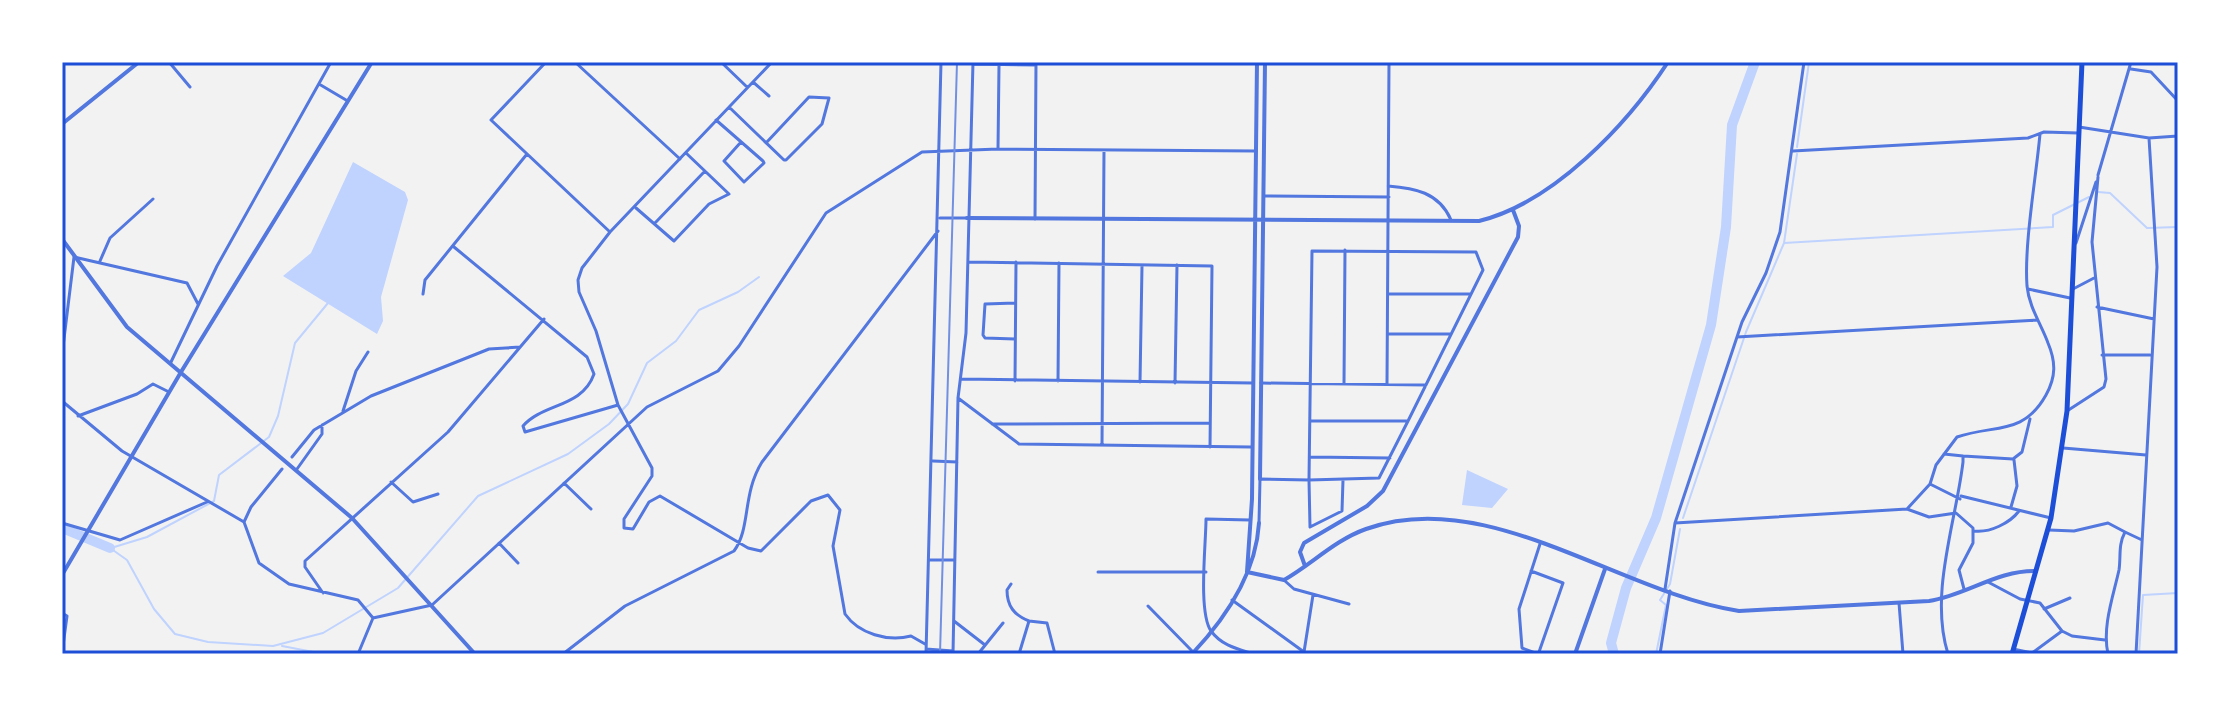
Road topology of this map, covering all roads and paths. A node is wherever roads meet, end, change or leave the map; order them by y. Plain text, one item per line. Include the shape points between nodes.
1 (139, 62) edge
2 (169, 62) edge
3 (331, 62) edge
4 (372, 62) edge
5 (546, 62) edge
6 (575, 62) edge
7 (721, 62) edge
8 (772, 62) edge
9 (941, 62) edge
10 (1257, 62) edge
11 (1265, 62) edge
12 (1389, 62) edge
13 (1668, 62) edge
14 (1804, 62) edge
15 (2082, 62) edge
16 (2131, 62) edge
17 (973, 63) edge
18 (1036, 64) edge
19 (999, 65) junction
20 (2129, 69) junction
21 (753, 82) junction
22 (319, 84) junction
23 (190, 87) dead end
24 (748, 87) junction
25 (769, 96) dead end
26 (348, 101) junction
27 (2178, 101) edge
28 (729, 107) junction
29 (716, 120) junction
30 (62, 124) edge
31 (2078, 130) junction
32 (2040, 134) junction
33 (2109, 134) junction
34 (2178, 136) edge
35 (2149, 138) junction
36 (741, 142) junction
37 (766, 143) junction
38 (998, 149) junction
39 (941, 150) junction
40 (971, 150) junction
41 (1036, 150) junction
42 (1104, 150) junction
43 (1256, 151) junction
44 (1793, 151) junction
45 (686, 153) junction
46 (527, 154) junction
47 (680, 159) junction
48 (705, 171) junction
49 (1388, 186) junction
50 (2095, 190) junction
51 (1264, 196) junction
52 (1389, 197) junction
53 (153, 199) dead end
54 (635, 207) junction
55 (1513, 210) junction
56 (940, 218) junction
57 (967, 218) junction
58 (1035, 219) junction
59 (1103, 220) junction
60 (1255, 221) junction
61 (1264, 221) junction
62 (1389, 223) junction
63 (1452, 223) junction
64 (654, 224) junction
65 (938, 231) junction
66 (610, 232) junction
67 (62, 239) edge
68 (2073, 245) junction
69 (454, 247) junction
70 (1345, 250) junction
71 (1388, 251) junction
72 (74, 257) junction
73 (100, 261) junction
74 (968, 262) junction
75 (1016, 262) junction
76 (1059, 263) junction
77 (1103, 264) junction
78 (1142, 264) junction
79 (1177, 265) junction
80 (2094, 278) junction
81 (2028, 289) junction
82 (2071, 290) junction
83 (423, 294) dead end
84 (1388, 294) junction
85 (1471, 294) junction
86 (2070, 298) junction
87 (1015, 303) junction
88 (199, 306) junction
89 (2097, 307) junction
90 (64, 319) edge
91 (544, 319) junction
92 (2154, 319) junction
93 (2037, 320) junction
94 (1388, 334) junction
95 (1451, 334) junction
96 (1739, 337) junction
97 (1015, 339) junction
98 (520, 347) junction
99 (368, 352) dead end
100 (62, 355) edge
101 (2102, 355) junction
102 (2151, 355) junction
103 (170, 364) junction
104 (181, 372) junction
105 (961, 379) junction
106 (1015, 381) junction
107 (1058, 381) junction
108 (1102, 381) junction
109 (1140, 382) junction
110 (1175, 383) junction
111 (1211, 383) junction
112 (1253, 383) junction
113 (1261, 383) junction
114 (1310, 384) junction
115 (1344, 384) junction
116 (1387, 384) junction
117 (1426, 385) junction
118 (170, 393) junction
119 (958, 398) junction
120 (62, 401) edge
121 (619, 408) junction
122 (343, 411) junction
123 (2067, 411) junction
124 (78, 416) junction
125 (2030, 418) junction
126 (628, 421) junction
127 (1310, 421) junction
128 (1408, 421) junction
129 (1102, 423) junction
130 (1210, 423) junction
131 (992, 424) junction
132 (322, 425) junction
133 (1102, 445) junction
134 (1210, 447) junction
135 (1253, 447) junction
136 (2063, 448) junction
137 (1944, 454) junction
138 (2146, 455) junction
139 (1963, 456) junction
140 (292, 457) dead end
141 (1309, 457) junction
142 (1390, 458) junction
143 (2013, 459) junction
144 (932, 461) junction
145 (957, 462) junction
146 (282, 469) dead end
147 (296, 470) junction
148 (1260, 479) junction
149 (1309, 480) junction
150 (1343, 480) junction
151 (391, 482) junction
152 (564, 483) junction
153 (1930, 484) junction
154 (438, 494) dead end
155 (1960, 497) junction
156 (211, 503) junction
157 (2011, 507) junction
158 (591, 509) dead end
159 (1907, 509) junction
160 (2019, 511) junction
161 (1956, 513) junction
162 (352, 518) junction
163 (2051, 518) junction
164 (1252, 520) junction
165 (244, 522) junction
166 (62, 523) edge
167 (1259, 523) joint
168 (1675, 523) junction
169 (2048, 530) junction
170 (1974, 531) junction
171 (2125, 532) junction
172 (2142, 540) junction
173 (740, 542) junction
174 (499, 543) junction
175 (1540, 544) junction
176 (929, 560) junction
177 (955, 560) junction
178 (518, 563) dead end
179 (1305, 566) junction
180 (1605, 569) junction
181 (1531, 571) junction
182 (2036, 571) junction
183 (1098, 572) dead end
184 (1206, 572) junction
185 (1247, 572) junction
186 (62, 575) edge
187 (1284, 580) junction
188 (1988, 581) junction
189 (1011, 584) dead end
190 (1665, 590) junction
191 (1965, 591) junction
192 (323, 593) junction
193 (1313, 595) junction
194 (2070, 598) dead end
195 (1942, 599) junction
196 (1232, 600) junction
197 (2027, 601) junction
198 (1899, 603) junction
199 (431, 604) junction
200 (1349, 604) dead end
201 (1148, 606) dead end
202 (2044, 609) junction
203 (62, 613) edge
204 (373, 618) junction
205 (954, 621) junction
206 (1029, 621) junction
207 (1003, 623) dead end
208 (2062, 631) junction
209 (1212, 632) junction
210 (2105, 640) junction
211 (985, 645) junction
212 (1232, 648) junction
213 (926, 649) edge
214 (953, 652) edge
215 (2013, 652) edge
216 (62, 653) edge
217 (567, 653) edge
218 (1192, 653) edge
219 (358, 654) edge
220 (475, 654) edge
221 (978, 654) edge
222 (1019, 654) edge
223 (1055, 654) edge
224 (1178, 654) edge
225 (1184, 654) edge
226 (1227, 654) edge
227 (1254, 654) edge
228 (1538, 654) edge
229 (1575, 654) edge
230 (1660, 654) edge
231 (1903, 654) edge
232 (1948, 654) edge
233 (2108, 654) edge
234 (2136, 654) edge

1 - 30 street
2 - 23 street
3 - 22 street
4 - 26 street
5 - 46 street via 491,120
6 - 47 street
7 - 24 street
8 - 21 street
9 - 39 street
10 - 43 street
11 - 51 street
12 - 49 street
13 - 55 street via 1605,139
14 - 44 street
15 - 31 main road
16 - 20 street
17 - 19 street
17 - 40 street
18 - 19 street
18 - 41 street
19 - 38 street
20 - 27 street via 2151,72
20 - 33 street
21 - 24 street
21 - 25 street
22 - 26 street
22 - 88 street
24 - 28 street
26 - 104 street
28 - 29 street
28 - 37 street
29 - 36 street
29 - 45 street
31 - 32 street
31 - 33 street
31 - 68 main road
32 - 44 street
32 - 81 street
33 - 35 street
33 - 50 street
34 - 35 street
35 - 92 street
36 - 36 street via 764,163 744,182 724,161
37 - 37 street via 788,159 821,126 829,98 809,97
38 - 40 street
38 - 41 street
39 - 40 street
39 - 56 street
39 - 126 street via 922,152 826,213 718,371
40 - 57 street
41 - 42 street
41 - 58 street
42 - 43 street
42 - 59 street
43 - 60 street
44 - 96 street via 1780,232
45 - 47 street
45 - 48 street
46 - 66 street
46 - 69 street
47 - 54 street
48 - 64 street
48 - 64 street via 729,194 709,204 674,241
49 - 52 street
49 - 63 street via 1419,188
50 - 68 street
50 - 80 street
51 - 52 street
51 - 61 street
52 - 62 street
53 - 73 street via 110,238
54 - 64 street
54 - 66 street
55 - 63 street
55 - 179 street via 1518,237 1389,480 1367,506 1301,546
56 - 57 street
56 - 65 street
57 - 58 street
57 - 74 street
58 - 59 street
59 - 60 street
59 - 77 street
60 - 61 street
60 - 112 street
61 - 62 street
61 - 113 street
62 - 63 street
62 - 71 street
65 - 144 street
65 - 173 street via 762,462 748,491
66 - 121 street via 578,280
67 - 72 street
68 - 82 main road
69 - 83 street via 425,280
69 - 91 street
70 - 71 street
70 - 114 street via 1311,254
70 - 115 street
71 - 84 street
71 - 85 street via 1476,252 1483,270
72 - 73 street
72 - 90 street
72 - 103 street via 113,311
73 - 88 street via 187,283
74 - 75 street
74 - 105 street
75 - 76 street
75 - 87 street
76 - 77 street
76 - 107 street
77 - 78 street
77 - 108 street
78 - 79 street
78 - 109 street
79 - 110 street
79 - 111 street via 1212,266
80 - 82 street
80 - 89 street
81 - 86 street
81 - 93 street
82 - 86 main road
84 - 85 street
84 - 94 street
85 - 95 street
86 - 123 main road
87 - 97 street
87 - 97 street via 985,304 983,335
88 - 103 street
89 - 92 street
89 - 101 street
90 - 100 street
91 - 98 street
91 - 121 street via 587,357 594,374 582,393 531,418 523,426 525,432
92 - 102 street
93 - 96 street
93 - 125 street via 2054,361 2054,378
94 - 95 street
94 - 116 street
95 - 117 street
96 - 168 street
97 - 106 street
98 - 122 street via 489,349
98 - 151 street via 448,432
99 - 122 street
101 - 102 street
101 - 123 street via 2104,387
102 - 138 street
103 - 104 street
104 - 118 street
104 - 147 street
105 - 106 street
105 - 119 street
106 - 107 street
107 - 108 street
108 - 109 street
108 - 129 street
109 - 110 street
110 - 111 street
111 - 112 street
111 - 130 street
112 - 135 street
113 - 114 street
113 - 148 street
114 - 115 street
114 - 127 street
115 - 116 street
116 - 117 street
117 - 128 street
118 - 124 street via 153,384
118 - 186 street
119 - 131 street
119 - 145 street
120 - 124 street
121 - 126 street
122 - 132 street
123 - 136 main road
124 - 156 street via 122,451
125 - 137 street via 1957,437
125 - 143 street via 2022,452
126 - 152 street
126 - 173 street via 652,476 624,519 624,528 633,529 649,502 660,496
127 - 128 street
127 - 141 street
128 - 142 street
129 - 130 street
129 - 131 street
129 - 133 street
130 - 134 street
131 - 133 street via 1019,444
132 - 140 street
132 - 147 street via 322,434
133 - 134 street
134 - 135 street
135 - 164 street
136 - 138 street
136 - 163 main road
137 - 139 street
137 - 153 street
138 - 172 street
139 - 143 street
139 - 155 street
141 - 142 street
141 - 149 street
142 - 150 street via 1379,478
143 - 157 street via 2017,486
144 - 145 street
144 - 176 street
145 - 177 street
146 - 165 street
147 - 162 street
148 - 149 street
148 - 167 street
149 - 150 street
149 - 150 street via 1312,529 1342,511
151 - 154 street via 413,502
151 - 162 street
152 - 158 street
152 - 174 street
153 - 155 street
153 - 159 street
155 - 157 street
155 - 161 street
156 - 165 street
156 - 166 street via 120,540
157 - 160 street
159 - 161 street via 1929,517
159 - 168 street
160 - 163 street
160 - 170 street via 1992,529
161 - 170 street
161 - 195 street
162 - 192 street via 305,561
162 - 199 street
163 - 169 main road
164 - 184 street via 1206,519
164 - 185 street
165 - 192 street via 259,563 289,584
167 - 185 street via 1255,558
168 - 190 street
169 - 171 street via 2074,531 2108,523
169 - 182 main road
170 - 191 street via 1959,570
171 - 172 street
171 - 210 street
172 - 234 street
173 - 213 street via 756,551 766,549 811,501 828,495 840,510 833,546 845,614 863,630 894,641 911,636
173 - 217 street via 734,551 611,615
174 - 178 street
174 - 199 street
175 - 179 street via 1478,521 1401,522 1348,536
175 - 180 street
175 - 181 street
176 - 177 street
176 - 213 street
177 - 205 street
179 - 187 street
180 - 190 street
180 - 229 street
181 - 228 street via 1518,614 1522,648
181 - 228 street via 1563,583
182 - 188 street
182 - 197 main road
183 - 184 street
184 - 209 street via 1206,617
185 - 187 street
185 - 196 street
187 - 193 street
188 - 191 street
188 - 197 street
189 - 206 street via 1009,603
190 - 198 street via 1739,611
190 - 230 street
191 - 195 street
192 - 204 street via 358,600
193 - 196 street via 1304,652
193 - 200 street
194 - 202 street
195 - 198 street
195 - 232 street
196 - 209 street
197 - 202 street
197 - 215 main road
198 - 231 street
199 - 204 street
199 - 220 street
201 - 218 street
202 - 208 street
203 - 216 street via 67,616
204 - 219 street
205 - 211 street
205 - 214 street
206 - 222 street
206 - 223 street via 1047,623
207 - 211 street
208 - 210 street
208 - 215 street via 2032,653
209 - 212 street
209 - 218 street
210 - 233 street
211 - 221 street
212 - 226 street
212 - 227 street
213 - 214 street
224 - 225 street

